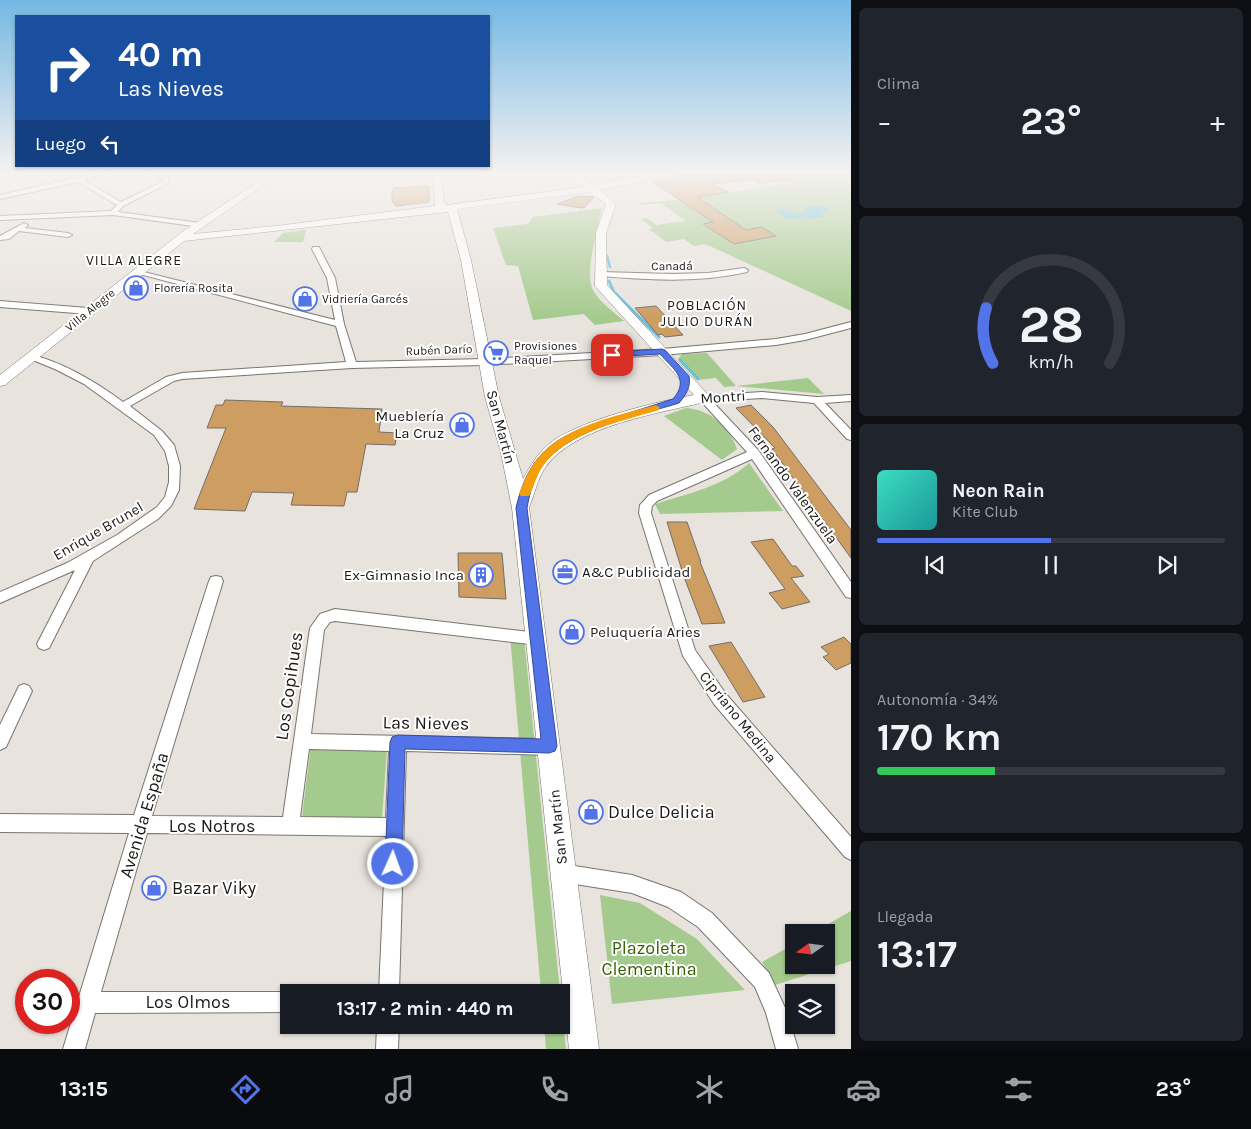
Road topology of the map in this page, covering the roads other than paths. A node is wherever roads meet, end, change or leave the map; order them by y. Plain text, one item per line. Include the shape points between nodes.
1 (30, 221) edge
2 (171, 221) edge
3 (206, 221) edge
4 (313, 221) edge
5 (455, 221) edge
6 (605, 221) edge
7 (200, 225) junction
8 (17, 230) junction
9 (228, 231) junction
10 (68, 235) dead end
11 (0, 238) edge
12 (181, 238) junction
13 (316, 249) dead end
14 (744, 270) dead end
15 (136, 272) junction
16 (601, 274) junction
17 (0, 304) edge
18 (88, 311) junction
19 (340, 324) junction
20 (851, 325) edge
21 (662, 352) junction
22 (33, 358) junction
23 (484, 362) junction
24 (352, 365) junction
25 (685, 376) junction
26 (0, 382) edge
27 (704, 398) junction
28 (851, 398) edge
29 (817, 400) junction
30 (676, 401) junction
31 (122, 406) junction
32 (851, 437) edge
33 (509, 453) junction
34 (754, 453) junction
35 (541, 460) junction
36 (522, 508) junction
37 (88, 558) junction
38 (216, 581) dead end
39 (851, 593) edge
40 (0, 598) edge
41 (538, 639) junction
42 (44, 644) dead end
43 (24, 690) dead end
44 (301, 741) junction
45 (0, 742) edge
46 (398, 742) junction
47 (549, 746) junction
48 (0, 823) edge
49 (140, 826) junction
50 (290, 827) junction
51 (394, 827) junction
52 (851, 851) edge
53 (562, 873) junction
54 (389, 984) edge
55 (280, 1002) edge
56 (87, 1003) junction
57 (388, 1034) edge
58 (74, 1049) edge
59 (387, 1049) edge
60 (584, 1049) edge
61 (787, 1049) edge

1 - 8 street
2 - 7 street
3 - 7 street, Villa Alegre
4 - 9 street
5 - 23 street, San Martín via 466,260
6 - 16 street, Fernando Valenzuela via 601,233
7 - 9 street
7 - 12 street, Villa Alegre
8 - 10 street
8 - 11 street
9 - 12 street
12 - 15 street, Villa Alegre
13 - 19 street via 331,278
14 - 16 street, Canadá via 668,278
15 - 18 street, Villa Alegre
15 - 19 street
16 - 21 street, Fernando Valenzuela via 601,286 605,292
17 - 18 street
18 - 22 street, Villa Alegre
19 - 24 street
20 - 21 street, Rubén Darío via 776,342
21 - 23 street, Rubén Darío
21 - 25 street, Fernando Valenzuela
22 - 26 street, Villa Alegre
22 - 31 street, Enrique Brunel via 69,371
23 - 24 street, Rubén Darío
23 - 33 street, San Martín
24 - 31 street, Rubén Darío via 182,376 170,379
25 - 27 street, Fernando Valenzuela
25 - 30 street via 685,388
27 - 29 street, Montri via 762,395
27 - 30 street, Montri
27 - 34 street, Fernando Valenzuela
28 - 29 street, Montri
29 - 32 street
30 - 35 street, Montri via 579,432 554,447
31 - 37 street, Enrique Brunel via 156,432 171,451 174,466 172,494 157,514
33 - 35 street via 524,462
33 - 36 street, San Martín
34 - 39 street, Fernando Valenzuela
34 - 52 street, Cipriano Medina via 653,498 646,505 645,513 688,652 720,699
35 - 36 street, Montri via 531,476
36 - 41 street, San Martín
37 - 40 street, Enrique Brunel
37 - 42 street
38 - 49 street, Avenida España
41 - 44 street, Los Copihues via 335,615 325,618 317,628
41 - 47 street, San Martín
43 - 45 street
44 - 46 street, Las Nieves
44 - 50 street, Los Copihues
46 - 47 street, Las Nieves
46 - 51 street
47 - 53 street, San Martín
48 - 49 street, Los Notros
49 - 50 street, Los Notros
49 - 56 street, Avenida España
50 - 51 street, Los Notros
51 - 54 street
53 - 60 street, San Martín
53 - 61 street via 632,884 674,899 705,920 762,980
55 - 56 street, Los Olmos
56 - 58 street, Avenida España
57 - 59 street

